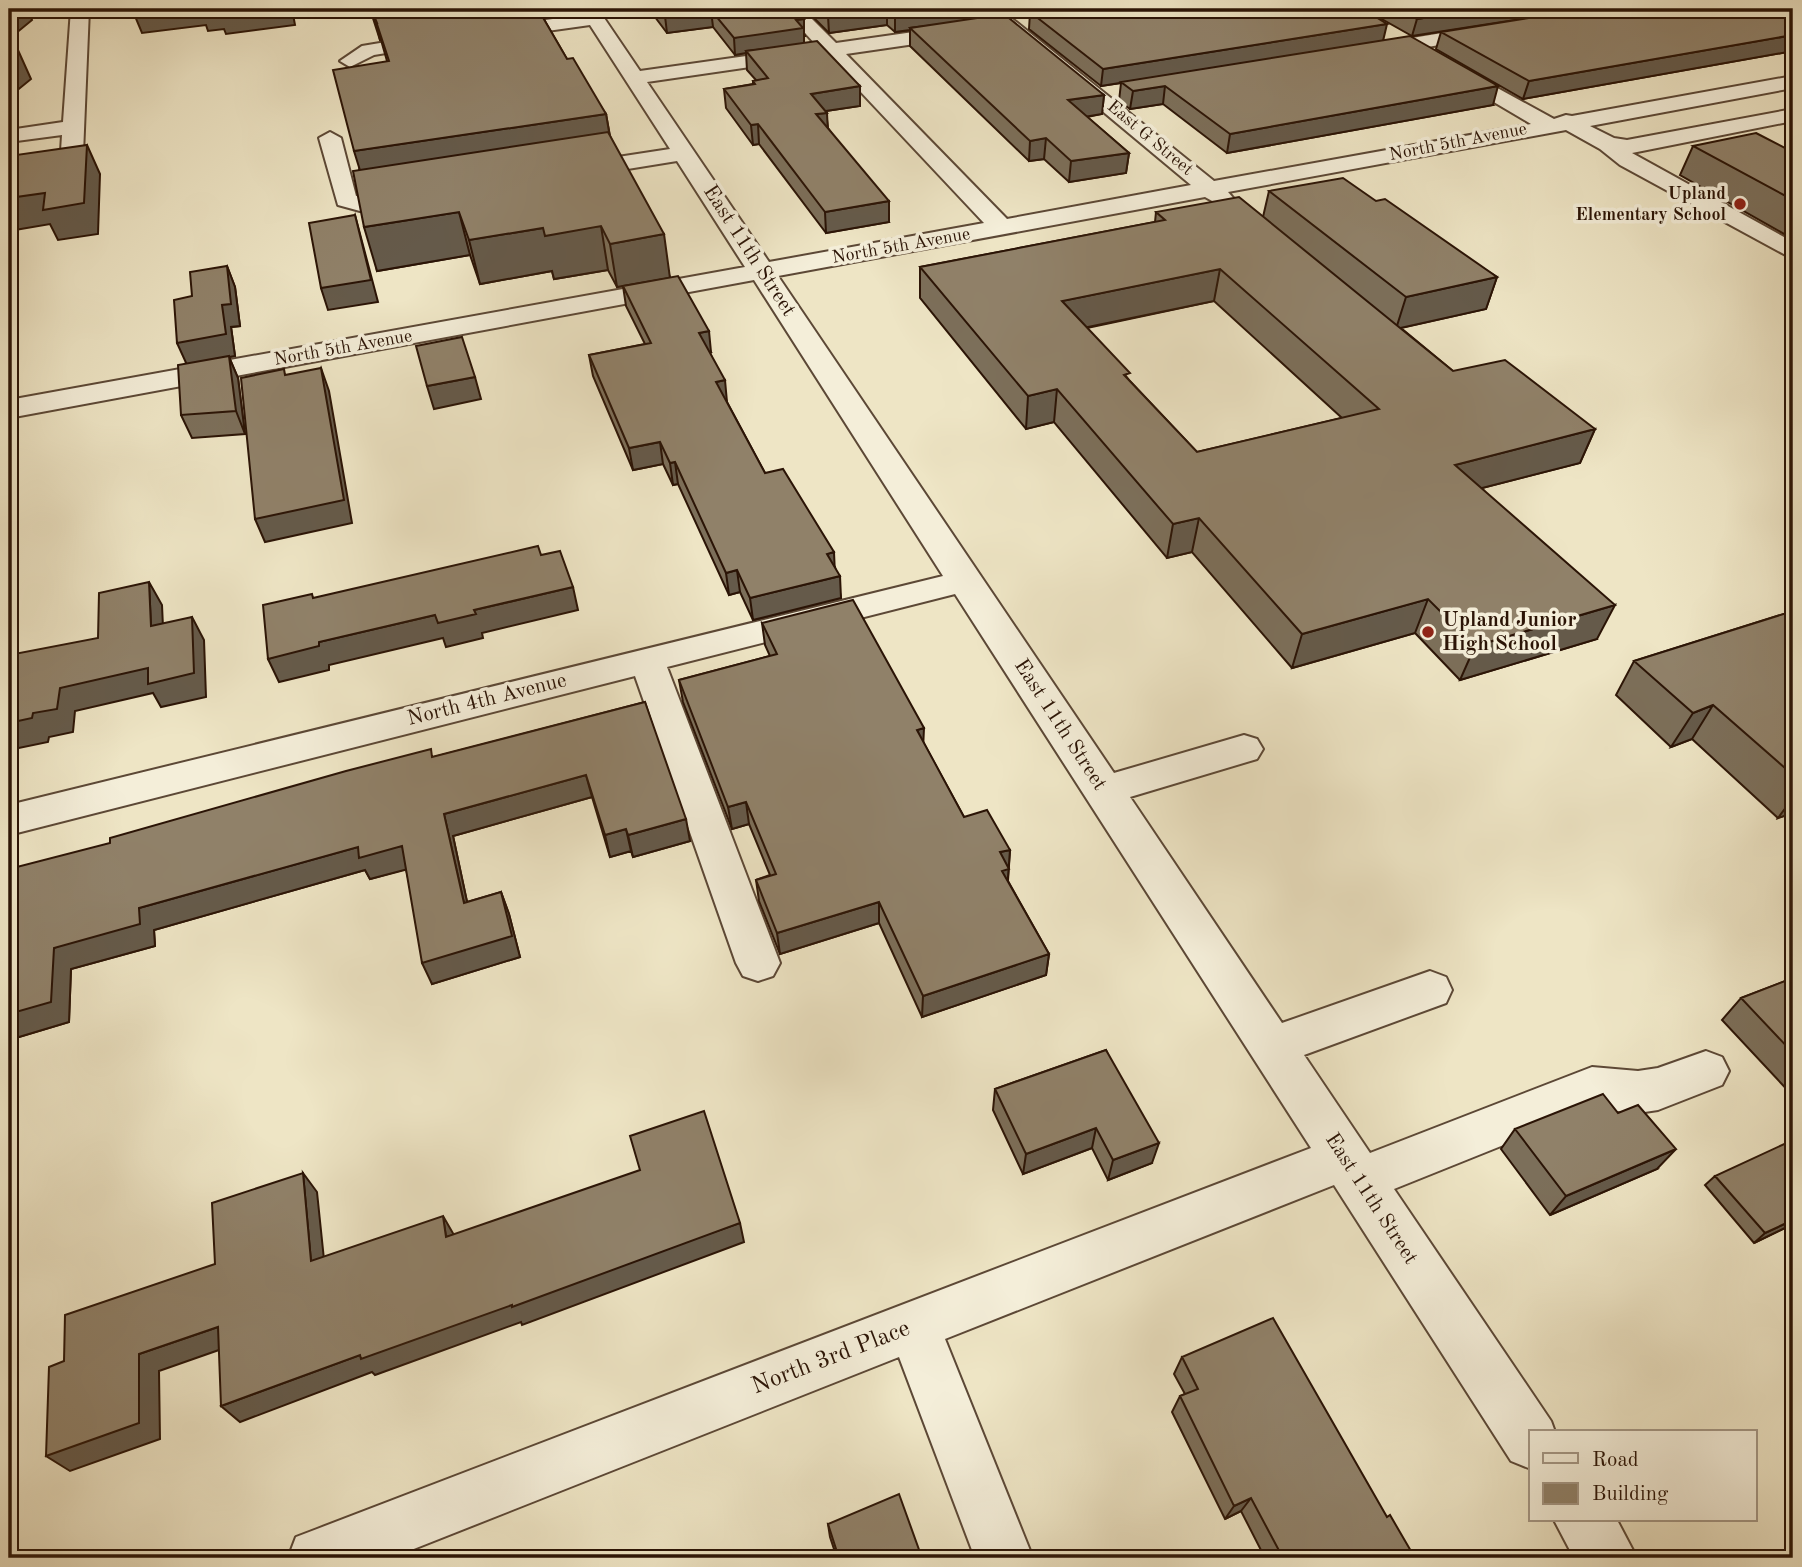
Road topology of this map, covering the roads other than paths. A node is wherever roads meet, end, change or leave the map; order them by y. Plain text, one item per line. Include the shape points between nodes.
1 (55, 9) edge
2 (80, 9) edge
3 (792, 9) edge
4 (989, 9) edge
5 (9, 14) edge
6 (593, 14) edge
7 (1034, 20) edge
8 (1008, 24) junction
9 (1378, 27) edge
10 (1515, 28) edge
11 (479, 34) edge
12 (459, 37) edge
13 (1409, 44) junction
14 (830, 50) junction
15 (1355, 53) edge
16 (350, 61) dead end
17 (634, 78) junction
18 (1793, 82) edge
19 (1125, 91) edge
20 (1098, 95) junction
21 (1793, 115) edge
22 (1557, 123) junction
23 (73, 127) junction
24 (9, 136) edge
25 (330, 138) dead end
26 (1608, 144) junction
27 (684, 153) junction
28 (9, 166) edge
29 (551, 174) edge
30 (1212, 189) junction
31 (428, 193) edge
32 (1240, 216) edge
33 (1002, 228) junction
34 (1793, 252) edge
35 (762, 272) junction
36 (9, 410) edge
37 (965, 581) junction
38 (647, 660) junction
39 (1244, 750) dead end
40 (1103, 791) junction
41 (9, 820) edge
42 (758, 963) dead end
43 (1430, 989) dead end
44 (1272, 1048) junction
45 (1706, 1071) dead end
46 (1352, 1169) junction
47 (914, 1326) junction
48 (1529, 1438) edge
49 (1584, 1522) edge
50 (317, 1558) edge
51 (1004, 1558) edge
52 (1608, 1558) edge

1 - 5 street
2 - 23 street
3 - 14 street
4 - 8 street, East G Street
6 - 11 street
6 - 17 street, East 11th Street
7 - 8 street
8 - 14 street
8 - 20 street, East G Street
9 - 13 street
10 - 13 street
12 - 16 street via 369,50
13 - 15 street
13 - 22 street
14 - 17 street
14 - 33 street
17 - 27 street, East 11th Street
18 - 22 street, North 5th Avenue
19 - 20 street
20 - 30 street, East G Street
21 - 26 street via 1627,146
22 - 26 street
22 - 30 street, North 5th Avenue
23 - 24 street
23 - 28 street via 72,154
25 - 31 street via 346,200 360,204
26 - 34 street via 1628,160
27 - 29 street
27 - 35 street, East 11th Street
30 - 32 street, East G Street
30 - 33 street, North 5th Avenue
33 - 35 street, North 5th Avenue
35 - 36 street, North 5th Avenue
35 - 37 street, East 11th Street
37 - 38 street, North 4th Avenue
37 - 40 street, East 11th Street
38 - 41 street, North 4th Avenue
38 - 42 street
39 - 40 street
40 - 44 street, East 11th Street
43 - 44 street
44 - 46 street, East 11th Street
45 - 46 street, North 3rd Place via 1638,1092 1592,1088
46 - 47 street, North 3rd Place
46 - 48 street, East 11th Street
47 - 50 street, North 3rd Place
47 - 51 street
49 - 52 street

